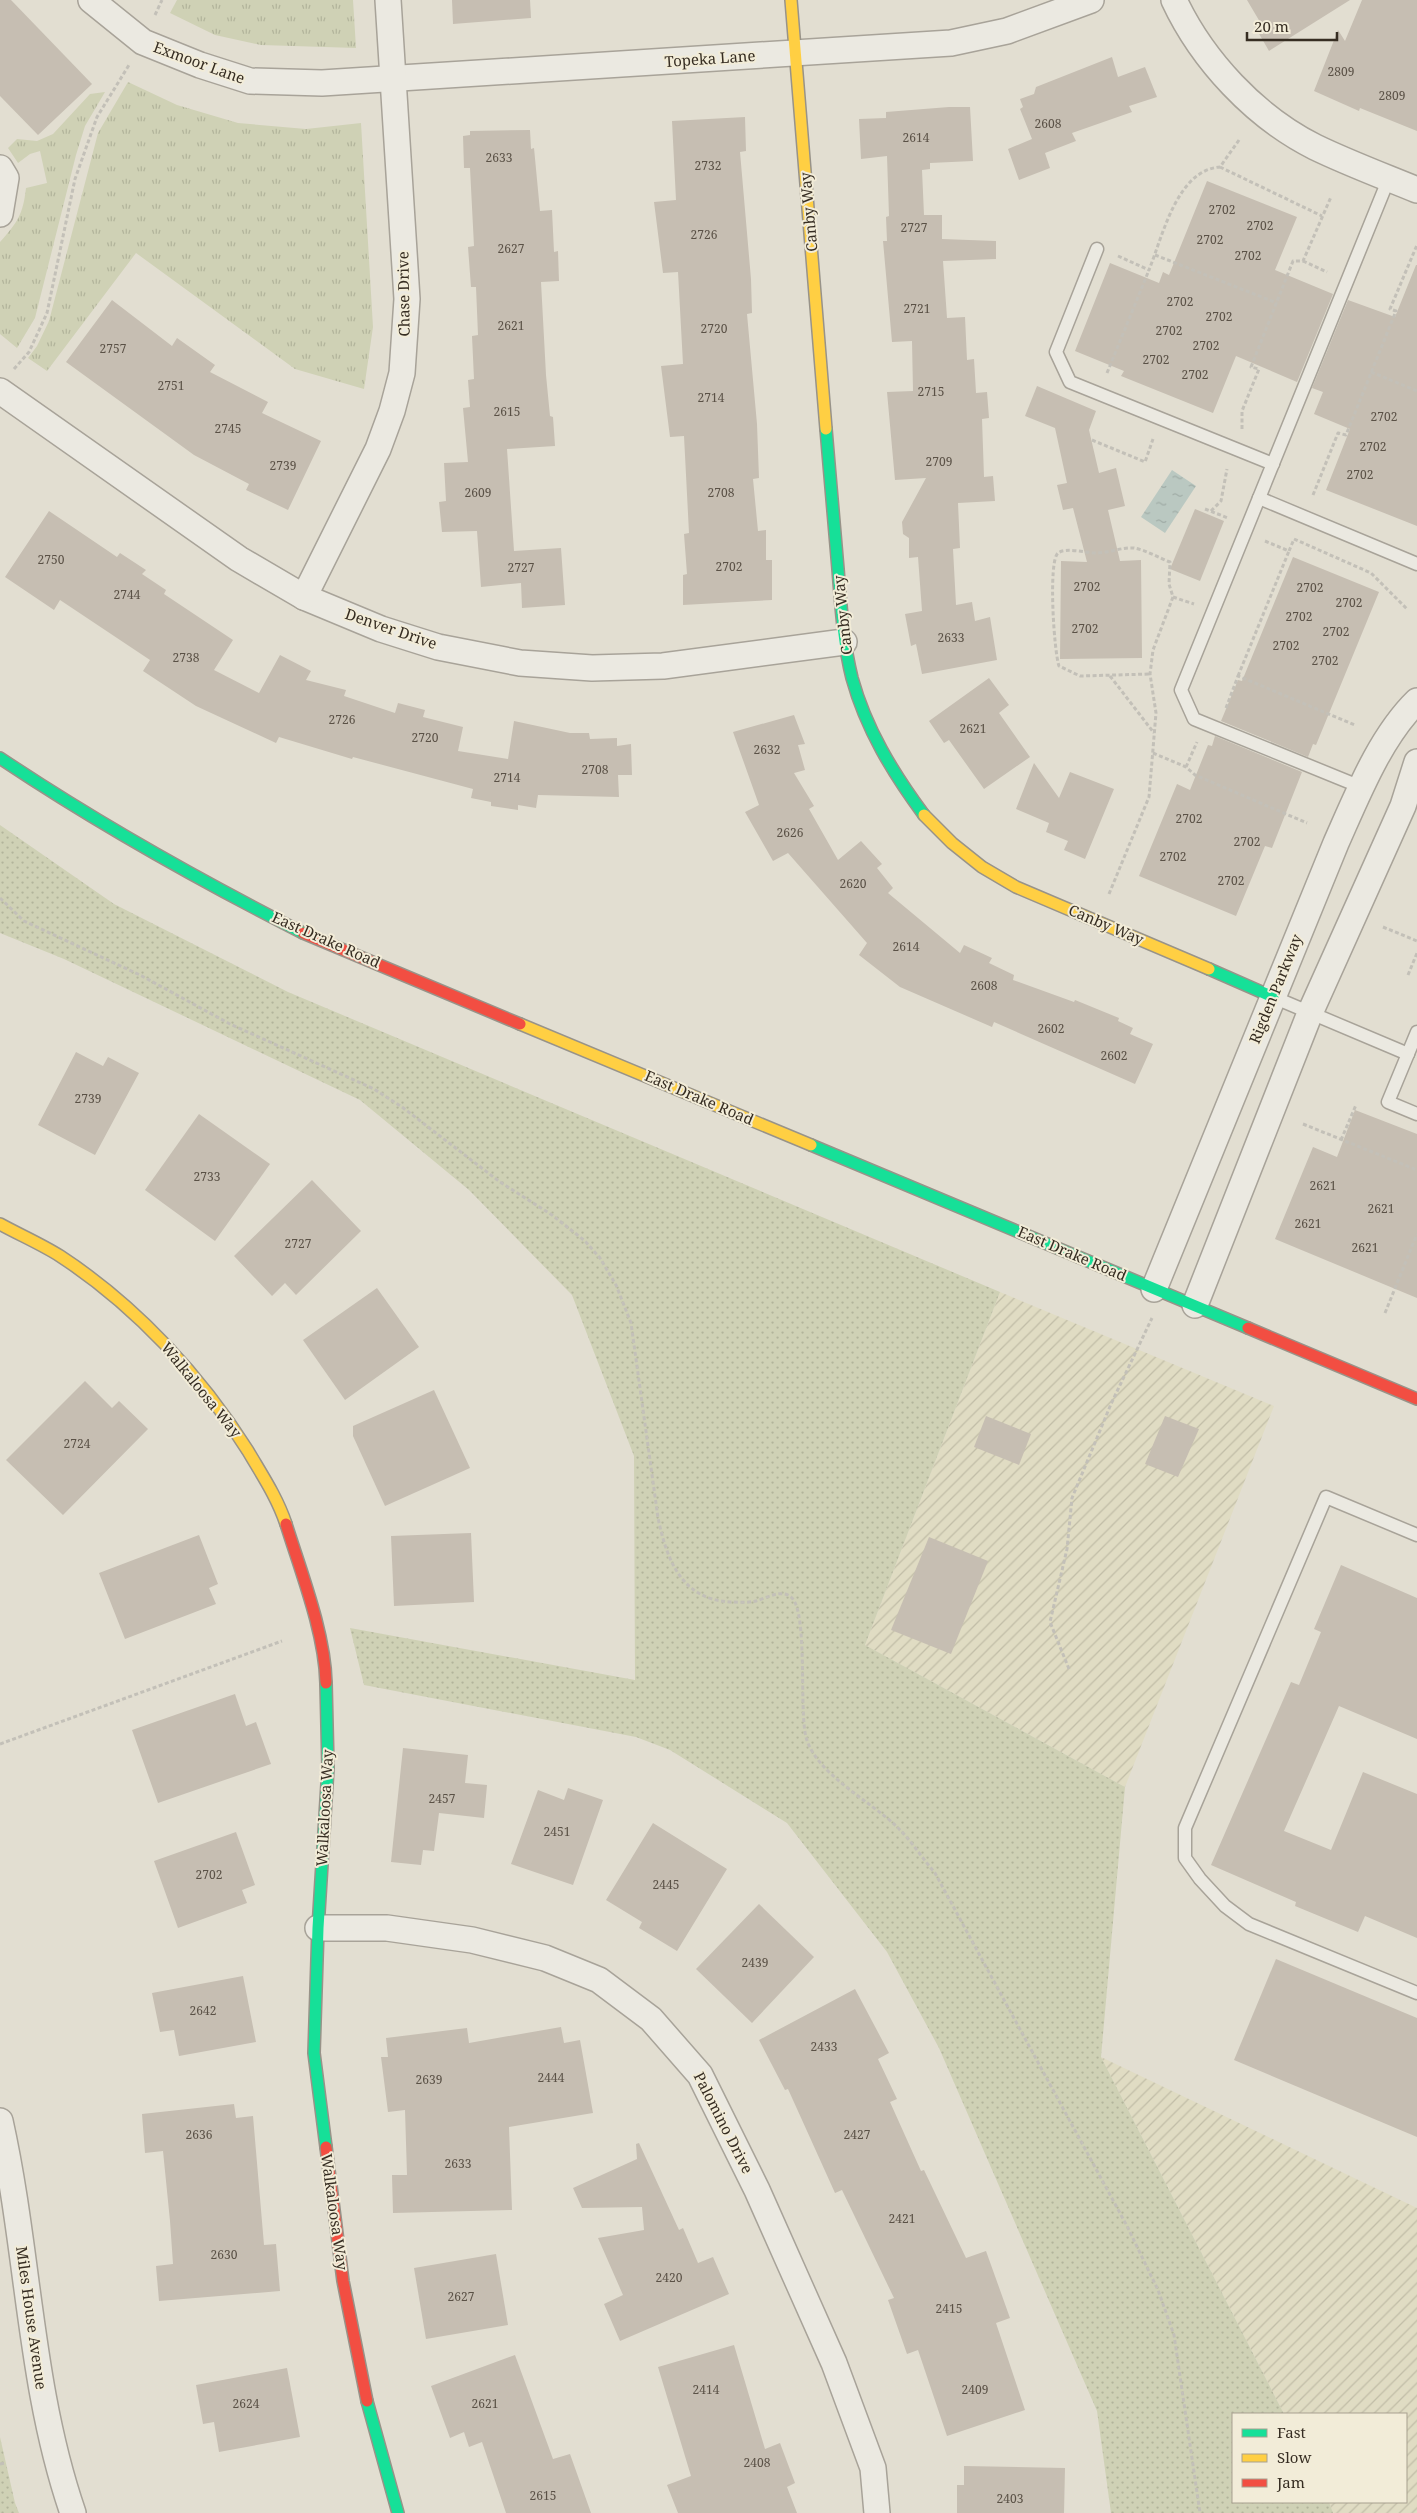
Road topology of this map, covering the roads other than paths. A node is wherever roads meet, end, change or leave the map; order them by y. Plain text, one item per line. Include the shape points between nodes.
1 (91, 0) edge
2 (388, 0) edge
3 (791, 0) edge
4 (1091, 0) edge
5 (1174, 0) edge
6 (796, 53) junction
7 (393, 79) junction
8 (322, 83) joint
9 (0, 168) edge
10 (1389, 178) junction
11 (1417, 190) edge
12 (0, 214) edge
13 (1097, 249) dead end
14 (0, 391) edge
15 (1273, 464) junction
16 (1259, 498) junction
17 (1417, 564) edge
18 (304, 597) junction
19 (844, 642) junction
20 (1417, 701) edge
21 (0, 758) edge
22 (1417, 762) edge
23 (1361, 787) junction
24 (1273, 997) junction
25 (1310, 1013) junction
26 (1417, 1032) edge
27 (1408, 1054) junction
28 (1417, 1114) edge
29 (0, 1224) edge
30 (1159, 1291) junction
31 (1195, 1305) junction
32 (1417, 1399) edge
33 (1417, 1535) edge
34 (318, 1928) junction
35 (1417, 1993) edge
36 (0, 2121) edge
37 (73, 2513) edge
38 (398, 2513) edge
39 (877, 2513) edge

1 - 8 street, Exmoor Lane via 143,42 200,65 250,82
2 - 7 street, Chase Drive
3 - 6 street, Canby Way
4 - 6 street, Topeka Lane via 1007,31 951,43
5 - 10 street via 1202,49 1236,88 1270,118 1314,146
6 - 7 street, Topeka Lane
6 - 19 street, Canby Way
7 - 8 street, Topeka Lane
7 - 18 street, Chase Drive via 407,299 402,373 378,449
9 - 12 street via 6,178
10 - 11 street
10 - 15 lane
13 - 15 lane via 1056,352 1070,382
14 - 18 street, Denver Drive via 239,560
15 - 16 lane
16 - 17 lane
16 - 23 lane via 1182,690 1194,719
18 - 19 street, Denver Drive via 381,629 438,647 520,663 592,668 663,666
19 - 24 street, Canby Way via 862,714 884,761 937,828 971,858 1015,886
20 - 23 street, Rigden Parkway via 1400,717
21 - 30 street, East Drake Road via 142,848 203,883 304,933
22 - 25 street via 1403,806
23 - 24 street, Rigden Parkway
24 - 25 lane
24 - 30 street, Rigden Parkway
25 - 27 lane
25 - 31 street
26 - 27 lane
27 - 28 lane via 1388,1102
29 - 34 street, Walkaloosa Way via 60,1256 117,1300 168,1346 229,1421 279,1502 311,1603 326,1669 328,1768
30 - 31 street, East Drake Road
31 - 32 street, East Drake Road
33 - 35 lane via 1326,1496 1185,1828 1185,1858 1225,1906 1249,1924
34 - 38 street, Walkaloosa Way via 314,2053 327,2167 366,2396
34 - 39 street, Palomino Drive via 387,1928 472,1940 545,1958 599,1980 651,2019 700,2075 757,2190 834,2363 873,2468
36 - 37 street, Miles House Avenue via 40,2386 58,2470

